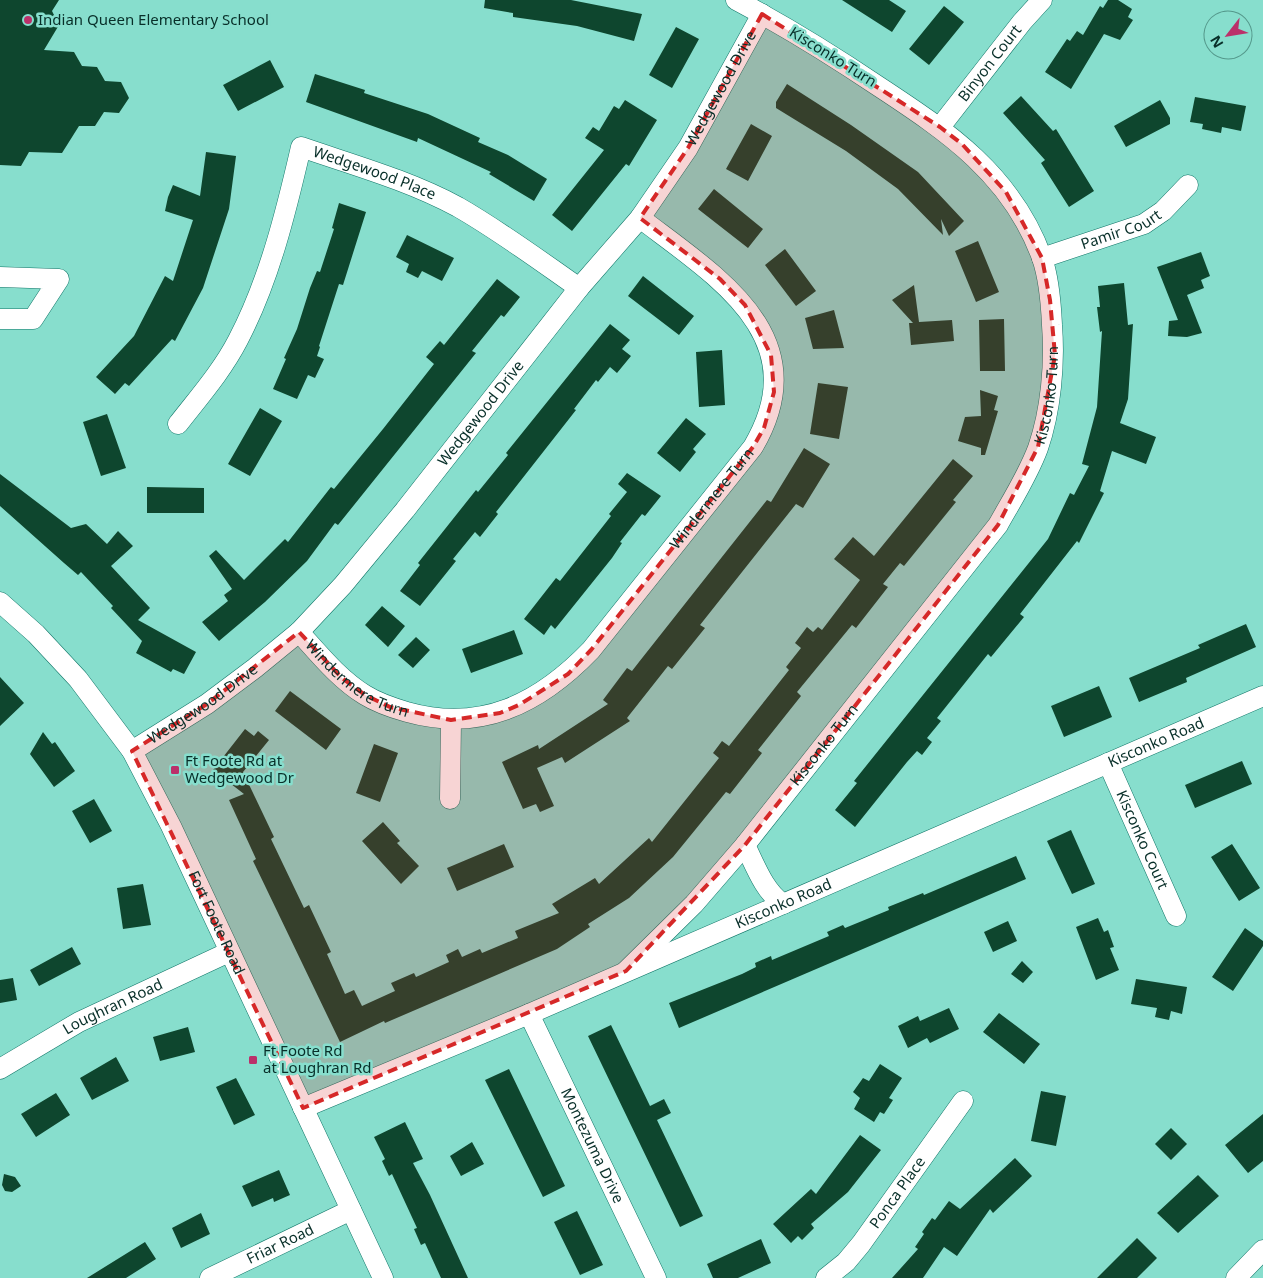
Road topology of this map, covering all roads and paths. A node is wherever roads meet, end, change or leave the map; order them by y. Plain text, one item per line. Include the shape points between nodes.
1 (736, 0) edge
2 (1042, 0) edge
3 (762, 14) junction
4 (940, 127) junction
5 (1188, 186) dead end
6 (640, 218) junction
7 (1042, 258) junction
8 (0, 277) edge
9 (578, 288) junction
10 (0, 319) edge
11 (178, 424) dead end
12 (0, 602) edge
13 (299, 632) junction
14 (1263, 696) edge
15 (451, 720) junction
16 (132, 751) junction
17 (1108, 763) junction
18 (450, 799) dead end
19 (745, 845) junction
20 (783, 904) junction
21 (1176, 916) dead end
22 (229, 952) junction
23 (626, 971) junction
24 (529, 1014) junction
25 (0, 1069) edge
26 (963, 1101) dead end
27 (303, 1108) junction
28 (351, 1210) junction
29 (1263, 1250) edge
30 (210, 1278) edge
31 (383, 1278) edge
32 (656, 1278) edge
33 (826, 1278) edge
34 (1236, 1278) edge

1 - 3 street, Kisconko Turn
2 - 4 street, Binyon Court
3 - 4 street, Kisconko Turn via 818,46
3 - 6 street, Wedgewood Drive via 688,148
4 - 7 street, Kisconko Turn via 962,144 1006,192
5 - 7 street, Pamir Court via 1163,211 1144,224
6 - 9 street, Wedgewood Drive
6 - 15 street, Windermere Turn via 720,279 745,305 757,325 775,373 771,410 764,428 739,466 591,650 568,674 546,690 500,713
7 - 19 street, Kisconko Turn via 1055,355 1038,447 1024,480 998,525
8 - 10 street via 60,279 33,319
9 - 11 street, Wedgewood Place via 457,207 406,183 301,147 289,198 258,294 238,340 217,374
9 - 13 street, Wedgewood Drive via 405,510
12 - 16 street, Fort Foote Road via 36,634 78,679
13 - 15 street, Windermere Turn via 342,678 365,695 390,707
13 - 16 street, Wedgewood Drive via 207,704
14 - 17 street, Kisconko Road
15 - 18 street
16 - 22 street, Fort Foote Road via 171,826
17 - 20 street, Kisconko Road
17 - 21 street, Kisconko Court
19 - 20 street via 767,887
19 - 23 street, Kisconko Turn via 694,904
20 - 23 street, Kisconko Road
22 - 25 street, Loughran Road via 79,1022
22 - 27 street, Fort Foote Road
23 - 24 street, Kisconko Road
24 - 27 street, Kisconko Road
24 - 32 street, Montezuma Drive
26 - 33 street, Ponca Place via 866,1238 846,1262
27 - 28 street, Fort Foote Road
28 - 30 street, Friar Road
28 - 31 street, Fort Foote Road
29 - 34 street

